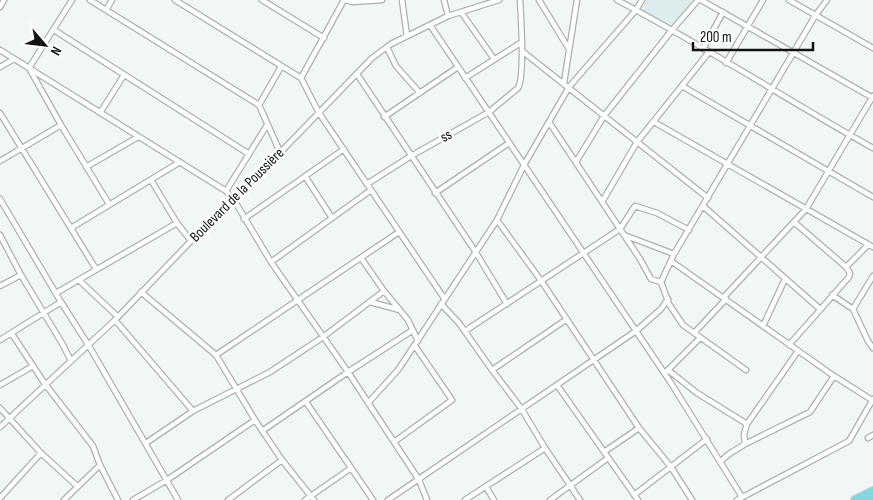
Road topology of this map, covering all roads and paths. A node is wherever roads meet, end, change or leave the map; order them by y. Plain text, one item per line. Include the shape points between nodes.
1 (4, 0) edge
2 (72, 0) edge
3 (90, 0) edge
4 (112, 0) edge
5 (174, 0) edge
6 (262, 0) edge
7 (345, 0) edge
8 (382, 0) edge
9 (402, 0) edge
10 (444, 0) edge
11 (499, 0) edge
12 (520, 0) edge
13 (539, 0) edge
14 (578, 0) edge
15 (617, 0) edge
16 (642, 0) edge
17 (763, 0) edge
18 (789, 0) edge
19 (827, 0) edge
20 (352, 1) edge
21 (703, 1) edge
22 (0, 7) edge
23 (106, 10) junction
24 (636, 10) junction
25 (461, 12) junction
26 (723, 12) junction
27 (448, 16) junction
28 (815, 16) junction
29 (430, 25) junction
30 (746, 26) junction
31 (54, 30) junction
32 (672, 30) junction
33 (407, 36) junction
34 (324, 38) junction
35 (522, 42) junction
36 (387, 47) junction
37 (703, 48) junction
38 (873, 48) edge
39 (569, 49) junction
40 (0, 50) edge
41 (522, 51) junction
42 (709, 52) junction
43 (794, 52) junction
44 (14, 59) junction
45 (494, 59) junction
46 (726, 63) junction
47 (0, 67) edge
48 (281, 67) junction
49 (458, 67) junction
50 (29, 68) junction
51 (357, 74) junction
52 (124, 75) junction
53 (301, 78) junction
54 (465, 78) junction
55 (564, 83) junction
56 (682, 86) junction
57 (569, 88) junction
58 (772, 89) junction
59 (420, 93) junction
60 (873, 97) edge
61 (259, 105) junction
62 (489, 112) junction
63 (0, 113) edge
64 (100, 113) junction
65 (319, 113) junction
66 (604, 116) junction
67 (384, 117) junction
68 (549, 122) junction
69 (654, 122) junction
70 (267, 124) junction
71 (61, 125) junction
72 (751, 125) junction
73 (850, 135) junction
74 (138, 137) junction
75 (637, 142) junction
76 (509, 143) junction
77 (23, 148) junction
78 (873, 148) edge
79 (344, 149) junction
80 (280, 152) junction
81 (249, 154) junction
82 (411, 156) junction
83 (0, 161) edge
84 (180, 162) junction
85 (576, 162) junction
86 (728, 164) junction
87 (524, 165) junction
88 (86, 167) junction
89 (828, 172) junction
90 (305, 176) junction
91 (151, 180) junction
92 (367, 184) junction
93 (371, 190) junction
94 (226, 191) junction
95 (436, 193) junction
96 (873, 197) edge
97 (708, 198) junction
98 (0, 199) edge
99 (234, 200) junction
100 (602, 202) junction
101 (109, 204) junction
102 (703, 206) junction
103 (806, 209) junction
104 (332, 218) junction
105 (244, 219) junction
106 (497, 220) junction
107 (794, 222) junction
108 (177, 223) junction
109 (71, 228) junction
110 (620, 229) junction
111 (689, 230) junction
112 (399, 232) junction
113 (624, 234) junction
114 (0, 235) edge
115 (190, 241) junction
116 (871, 246) edge
117 (475, 251) junction
118 (584, 254) junction
119 (674, 254) junction
120 (760, 257) junction
121 (361, 258) junction
122 (671, 261) junction
123 (271, 262) junction
124 (846, 267) junction
125 (96, 269) junction
126 (21, 275) junction
127 (873, 276) edge
128 (785, 279) junction
129 (79, 280) junction
130 (542, 282) junction
131 (661, 282) junction
132 (0, 286) edge
133 (384, 291) junction
134 (141, 292) junction
135 (56, 293) junction
136 (832, 296) junction
137 (444, 298) junction
138 (725, 298) junction
139 (668, 300) junction
140 (297, 301) junction
141 (60, 302) junction
142 (370, 302) junction
143 (441, 304) junction
144 (507, 304) junction
145 (820, 309) junction
146 (854, 309) junction
147 (400, 310) junction
148 (44, 313) junction
149 (117, 318) junction
150 (567, 319) junction
151 (763, 326) junction
152 (413, 330) junction
153 (465, 331) junction
154 (636, 331) junction
155 (12, 334) junction
156 (694, 334) junction
157 (323, 337) junction
158 (700, 338) junction
159 (0, 340) edge
160 (418, 341) junction
161 (789, 345) junction
162 (89, 346) junction
163 (415, 346) junction
164 (873, 348) edge
165 (798, 351) junction
166 (216, 355) junction
167 (594, 359) junction
168 (71, 362) junction
169 (33, 366) junction
170 (492, 370) junction
171 (746, 370) dead end
172 (348, 372) junction
173 (666, 372) junction
174 (834, 376) junction
175 (45, 384) junction
176 (0, 385) edge
177 (557, 385) junction
178 (235, 389) junction
179 (873, 399) edge
180 (306, 402) junction
181 (368, 403) junction
182 (0, 408) edge
183 (521, 408) junction
184 (193, 411) junction
185 (8, 418) junction
186 (255, 420) junction
187 (747, 424) junction
188 (0, 427) edge
189 (639, 428) junction
190 (262, 431) junction
191 (873, 435) edge
192 (868, 438) dead end
193 (707, 439) junction
194 (394, 442) junction
195 (146, 443) junction
196 (745, 444) junction
197 (545, 448) junction
198 (604, 452) junction
199 (715, 452) junction
200 (41, 453) junction
201 (729, 454) junction
202 (608, 458) junction
203 (282, 460) junction
204 (720, 461) junction
205 (100, 465) junction
206 (671, 467) junction
207 (351, 468) junction
208 (167, 480) junction
209 (419, 480) junction
210 (77, 486) junction
211 (570, 486) junction
212 (486, 487) junction
213 (873, 491) edge
214 (634, 495) junction
215 (742, 497) junction
216 (0, 498) edge
217 (313, 498) edge
218 (873, 498) edge
219 (64, 500) edge
220 (118, 500) edge
221 (132, 500) edge
222 (178, 500) edge
223 (228, 500) edge
224 (305, 500) edge
225 (373, 500) edge
226 (388, 500) edge
227 (428, 500) edge
228 (464, 500) edge
229 (494, 500) edge
230 (550, 500) edge
231 (580, 500) edge
232 (638, 500) edge
233 (692, 500) edge
234 (737, 500) edge
235 (855, 500) edge
236 (869, 500) edge

1 - 22 street
2 - 31 street
3 - 23 street
4 - 23 street
5 - 48 street
6 - 34 street
7 - 20 street
7 - 34 street
8 - 20 street
9 - 33 street
10 - 27 street
11 - 25 street, Boulevard de la Poussière
12 - 35 street
13 - 39 street
14 - 39 street
15 - 24 street
16 - 24 street
17 - 30 street
18 - 28 street
19 - 28 street
21 - 26 street
21 - 32 street
23 - 61 street
24 - 32 street
24 - 57 street
25 - 27 street, Boulevard de la Poussière
25 - 45 street
26 - 30 street
26 - 37 street
27 - 29 street, Boulevard de la Poussière
28 - 38 street
28 - 43 street
29 - 33 street, Boulevard de la Poussière
29 - 49 street
30 - 43 street
30 - 46 street
31 - 50 street
31 - 52 street
32 - 37 street
32 - 66 street
33 - 36 street, Boulevard de la Poussière
34 - 53 street
35 - 41 street
35 - 45 street
36 - 51 street, Boulevard de la Poussière
36 - 59 street via 396,66
37 - 42 street
39 - 55 street
40 - 44 street
41 - 55 street
41 - 62 street, ss via 521,83
42 - 46 street
42 - 56 street
43 - 58 street
43 - 60 street
44 - 47 street
44 - 50 street
45 - 54 street
46 - 58 street
48 - 53 street
48 - 61 street
49 - 54 street
49 - 59 street
50 - 64 street
50 - 71 street
51 - 65 street, Boulevard de la Poussière
51 - 67 street
52 - 64 street
52 - 81 street
53 - 65 street
54 - 62 street
55 - 57 street
56 - 69 street
56 - 72 street
57 - 66 street
57 - 68 street
58 - 72 street
58 - 73 street
59 - 67 street
60 - 73 street
61 - 70 street
62 - 76 street
62 - 82 street, ss
63 - 77 street
64 - 74 street
65 - 79 street
65 - 80 street, Boulevard de la Poussière
66 - 75 street
66 - 85 street
67 - 82 street
68 - 85 street
68 - 87 street
69 - 75 street
69 - 86 street
70 - 80 street
70 - 81 street
71 - 77 street
71 - 88 street
72 - 86 street
72 - 89 street
73 - 78 street
73 - 89 street
74 - 84 street
74 - 88 street
75 - 97 street
75 - 100 street
76 - 87 street
76 - 95 street
77 - 83 street
77 - 109 street
79 - 90 street
79 - 92 street
80 - 99 street, Boulevard de la Poussière
81 - 94 street
82 - 92 street, ss
82 - 95 street
84 - 91 street
84 - 94 street
85 - 100 street
86 - 97 street
86 - 103 street
87 - 106 street
87 - 118 street
88 - 101 street
89 - 96 street
89 - 103 street
90 - 104 street
90 - 105 street
91 - 101 street
91 - 108 street
92 - 93 street
93 - 104 street
93 - 112 street
94 - 99 street
95 - 117 street
97 - 102 street
98 - 135 street
99 - 105 street
99 - 115 street, Boulevard de la Poussière
100 - 110 street
101 - 109 street
102 - 111 street
102 - 120 street
103 - 107 street
103 - 116 street
104 - 123 street
105 - 123 street
106 - 117 street
106 - 130 street
107 - 120 street
107 - 124 street
108 - 115 street
108 - 125 street
109 - 125 street
110 - 111 street via 636,206 658,213
110 - 113 street
110 - 118 street
111 - 119 street
112 - 121 street
112 - 137 street
113 - 119 street
113 - 131 street via 651,279
114 - 126 street
115 - 134 street, Boulevard de la Poussière
116 - 124 street
117 - 137 street
117 - 144 street
118 - 130 street
118 - 154 street
119 - 122 street
120 - 128 street
120 - 138 street
121 - 133 street
121 - 140 street
122 - 131 street
122 - 138 street
123 - 140 street
124 - 136 street via 849,277
125 - 129 street
126 - 132 street
126 - 148 street
127 - 146 street
128 - 145 street
128 - 151 street
129 - 135 street
129 - 149 street
130 - 144 street
130 - 150 street
131 - 139 street
133 - 142 street
133 - 147 street
134 - 149 street, Boulevard de la Poussière
134 - 166 street
135 - 141 street
136 - 145 street
136 - 146 street
137 - 143 street
138 - 151 street
138 - 156 street
139 - 154 street
139 - 156 street via 681,322
140 - 157 street
140 - 166 street
141 - 148 street
141 - 162 street
142 - 147 street
142 - 157 street
143 - 153 street
143 - 160 street
144 - 153 street
145 - 161 street
146 - 164 street
147 - 152 street
148 - 155 street
148 - 168 street
149 - 162 street, Boulevard de la Poussière
149 - 184 street
150 - 167 street
150 - 170 street
151 - 161 street
152 - 160 street
152 - 172 street
153 - 170 street
154 - 167 street
154 - 173 street
155 - 159 street
155 - 169 street
156 - 158 street
157 - 172 street
157 - 178 street via 256,381
158 - 171 street
158 - 173 street
160 - 163 street
161 - 165 street
162 - 168 street, Boulevard de la Poussière
162 - 195 street
163 - 181 street via 394,376
163 - 194 street via 452,400
165 - 174 street
165 - 187 street
166 - 178 street
167 - 177 street
167 - 189 street
168 - 175 street, Boulevard de la Poussière
169 - 175 street
169 - 176 street
170 - 183 street
172 - 180 street
172 - 181 street
173 - 187 street
173 - 193 street
174 - 179 street
174 - 196 street via 810,412
175 - 185 street, Boulevard de la Poussière
175 - 205 street via 86,436
177 - 183 street
177 - 198 street
178 - 184 street
178 - 186 street
179 - 215 street via 849,441
180 - 190 street
180 - 207 street
181 - 194 street
182 - 185 street
183 - 197 street
183 - 209 street
184 - 195 street
185 - 188 street, Boulevard de la Poussière
185 - 200 street
186 - 190 street
186 - 208 street
187 - 196 street
189 - 198 street
189 - 206 street
190 - 203 street
191 - 192 street
193 - 199 street
193 - 206 street
194 - 209 street
195 - 208 street
196 - 201 street
197 - 211 street
197 - 212 street
198 - 202 street
199 - 201 street
199 - 204 street
200 - 210 street
200 - 216 street
201 - 204 street
202 - 211 street
202 - 214 street
203 - 217 street
203 - 223 street
204 - 215 street
205 - 210 street
205 - 220 street
206 - 214 street
206 - 233 street
207 - 217 street
207 - 225 street
208 - 221 street
208 - 222 street
209 - 226 street
209 - 227 street
210 - 219 street
211 - 230 street
211 - 231 street
212 - 228 street
212 - 229 street
213 - 235 main road
214 - 232 street
215 - 234 street
217 - 224 street
218 - 236 main road

